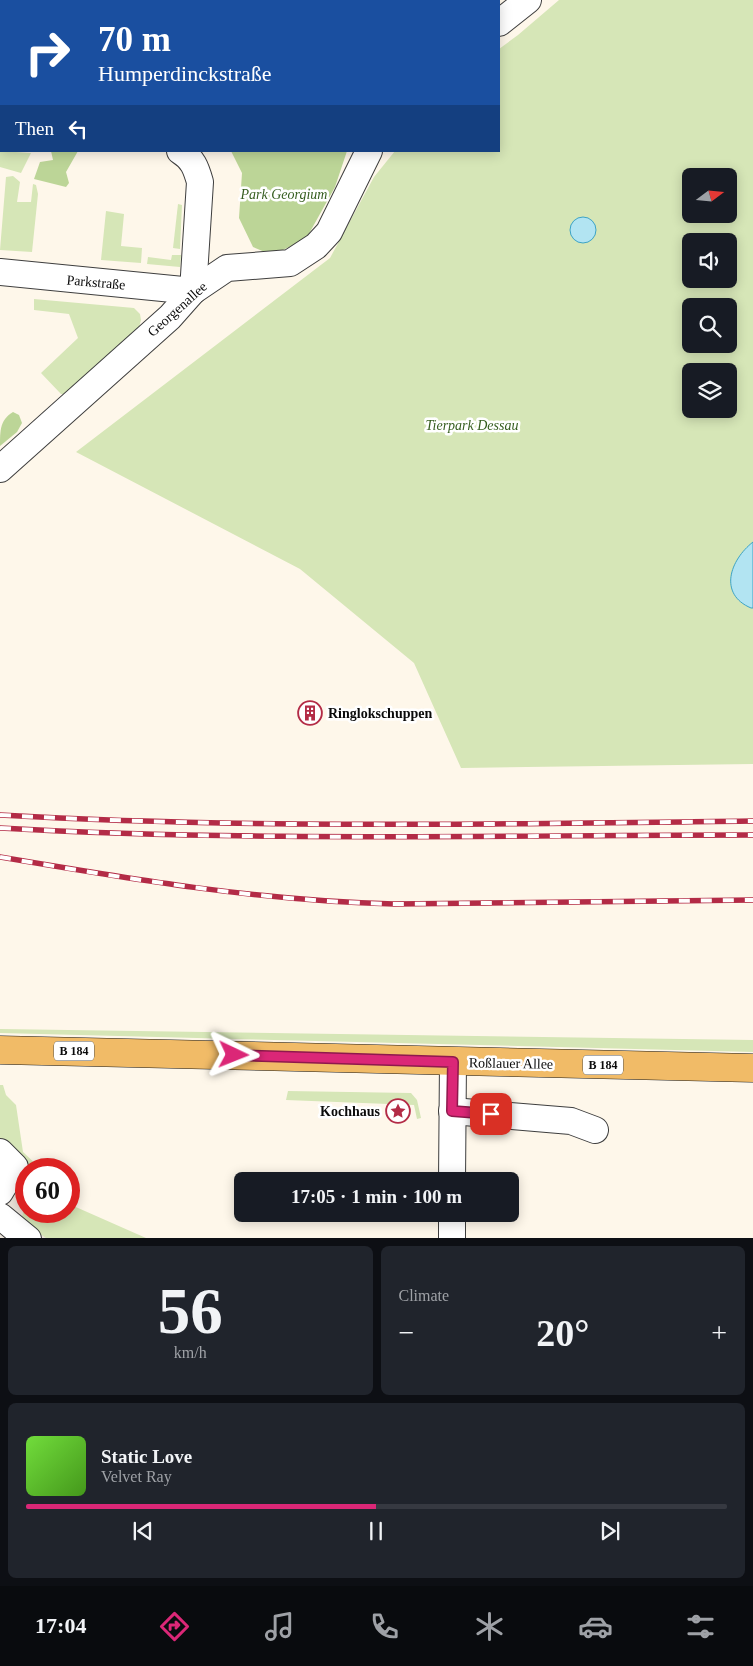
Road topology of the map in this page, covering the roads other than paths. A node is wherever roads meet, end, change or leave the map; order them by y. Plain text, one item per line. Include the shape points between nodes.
1 (528, 0) edge
2 (500, 22) edge
3 (182, 152) edge
4 (368, 152) edge
5 (0, 272) edge
6 (193, 291) junction
7 (0, 469) edge
8 (0, 1050) edge
9 (453, 1062) junction
10 (753, 1068) edge
11 (452, 1111) junction
12 (595, 1130) dead end
13 (0, 1152) edge
14 (452, 1172) edge
15 (0, 1192) edge
16 (0, 1216) edge
17 (452, 1222) edge
18 (28, 1238) edge
19 (452, 1238) edge

1 - 2 street
3 - 6 street via 196,166 200,182
4 - 6 street, Georgenallee via 329,232 316,246 290,263 227,268
5 - 6 street, Parkstraße
6 - 7 street, Georgenallee via 170,317
8 - 9 main road, Roßlauer Allee / B 184
9 - 10 main road, Roßlauer Allee / B 184
9 - 11 street
11 - 12 street via 571,1121
11 - 14 street
13 - 15 street via 15,1167
16 - 18 street
17 - 19 street

